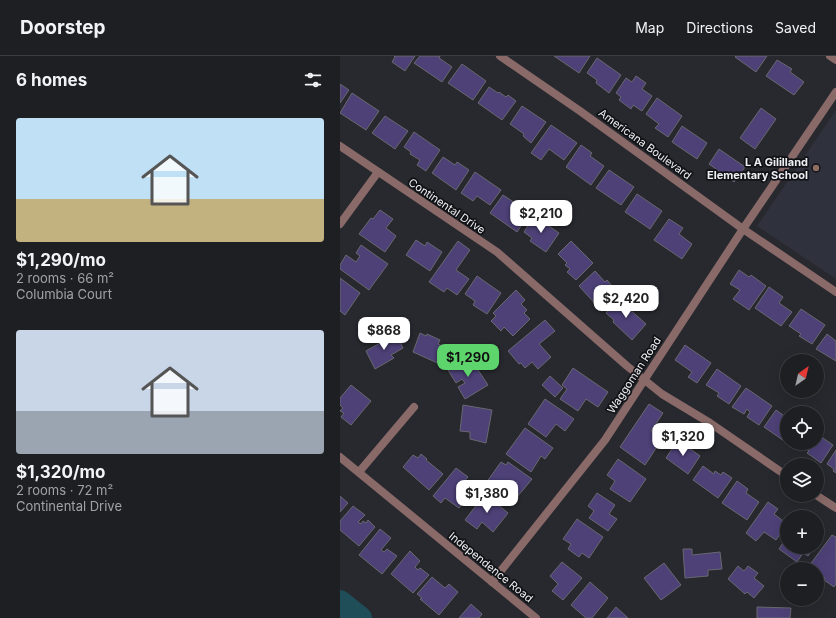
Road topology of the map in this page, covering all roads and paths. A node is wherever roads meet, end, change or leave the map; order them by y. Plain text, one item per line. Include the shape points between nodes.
1 (500, 56) edge
2 (830, 56) edge
3 (836, 60) edge
4 (836, 92) edge
5 (340, 146) edge
6 (378, 172) junction
7 (340, 224) edge
8 (743, 229) junction
9 (836, 292) edge
10 (644, 380) junction
11 (414, 407) dead end
12 (340, 457) edge
13 (780, 471) edge
14 (359, 472) junction
15 (824, 500) edge
16 (836, 508) edge
17 (492, 582) junction
18 (536, 618) edge

1 - 8 street, Americana Boulevard
2 - 3 street
4 - 8 street, Waggoman Road
5 - 6 street, Continental Drive
6 - 7 street
6 - 10 street, Continental Drive via 497,252
8 - 9 street, Americana Boulevard
8 - 10 street, Waggoman Road
10 - 13 street, Continental Drive
10 - 17 street, Waggoman Road via 605,440
11 - 14 street
12 - 14 street, Independence Road
14 - 17 street, Independence Road
15 - 16 street
17 - 18 street, Independence Road

